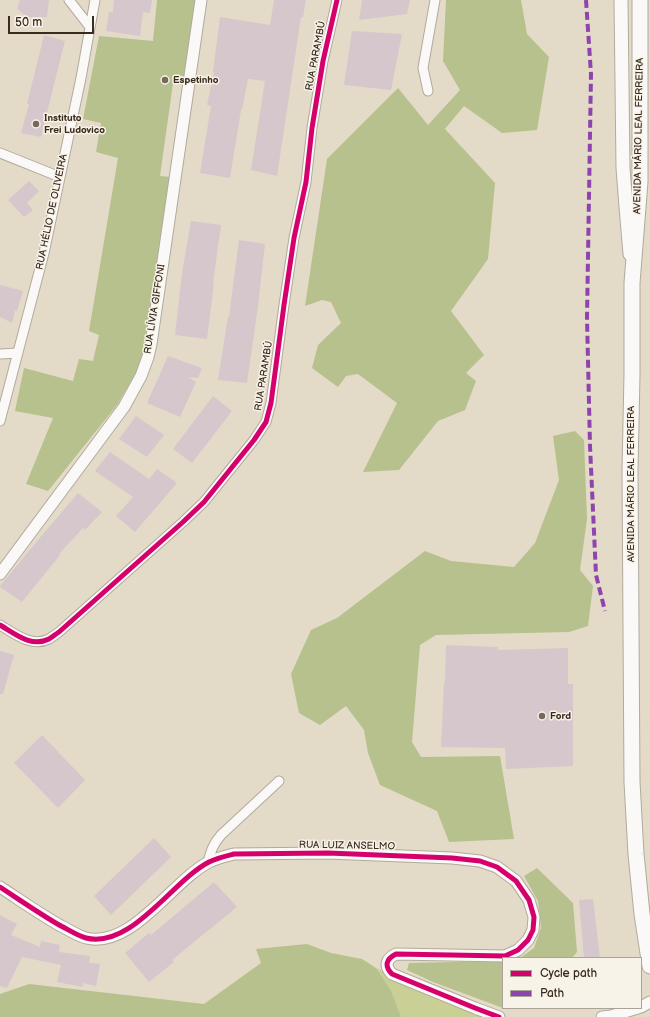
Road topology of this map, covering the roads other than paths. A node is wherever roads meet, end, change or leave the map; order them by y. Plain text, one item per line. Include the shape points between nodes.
1 (69, 0) edge
2 (95, 0) edge
3 (201, 0) edge
4 (337, 0) edge
5 (435, 0) edge
6 (620, 0) edge
7 (640, 0) edge
8 (90, 27) junction
9 (428, 91) dead end
10 (0, 153) edge
11 (60, 176) junction
12 (632, 283) junction
13 (18, 353) junction
14 (0, 354) edge
15 (0, 421) edge
16 (0, 574) edge
17 (0, 625) edge
18 (279, 781) dead end
19 (208, 862) junction
20 (0, 887) edge
21 (650, 966) edge
22 (635, 1009) edge
23 (499, 1017) edge
24 (602, 1017) edge

1 - 8 street
2 - 8 street, RUA HÉLIO DE OLIVEIRA
3 - 16 street, RUA LÍVIA GIFFONI via 148,357 124,408
4 - 17 street, RUA PARAMBÚ via 323,61 306,182 294,238 271,403 266,422 204,502 59,632 37,642 24,639
5 - 9 street via 423,68
6 - 12 main road via 623,168
7 - 12 highway, AVENIDA MÁRIO LEAL FERREIRA via 640,182
8 - 11 street, RUA HÉLIO DE OLIVEIRA
10 - 11 street
11 - 13 street, RUA HÉLIO DE OLIVEIRA via 44,253
12 - 21 highway, AVENIDA MÁRIO LEAL FERREIRA via 632,782 636,854
13 - 14 street
13 - 15 street, RUA HÉLIO DE OLIVEIRA
18 - 19 street via 221,835 212,848
19 - 20 street, RUA LUIZ ANSELMO via 135,924 104,938 86,938 70,931
19 - 23 street, RUA LUIZ ANSELMO via 234,854 336,854 480,860 497,867 516,881 529,900 534,917 533,930 518,950 505,956 396,954 388,960 387,967 392,974
22 - 24 street

